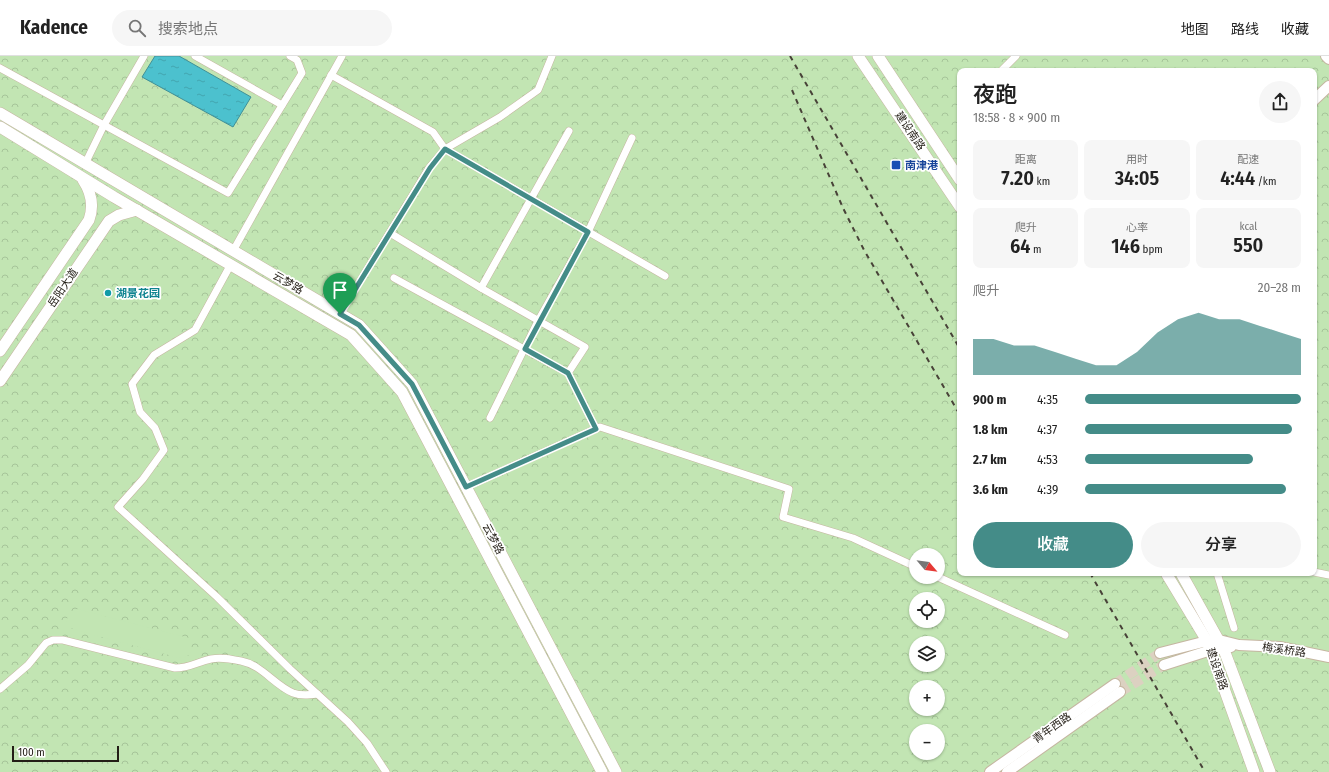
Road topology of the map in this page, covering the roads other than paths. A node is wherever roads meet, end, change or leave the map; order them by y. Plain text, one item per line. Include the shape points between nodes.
1 (144, 56) edge
2 (195, 56) edge
3 (290, 56) edge
4 (342, 56) edge
5 (552, 56) edge
6 (858, 56) edge
7 (878, 56) edge
8 (1016, 56) edge
9 (1326, 56) edge
10 (1329, 59) edge
11 (0, 68) edge
12 (1004, 68) edge
13 (331, 75) junction
14 (1329, 86) edge
15 (1317, 97) edge
16 (282, 105) junction
17 (0, 112) edge
18 (104, 124) junction
19 (0, 127) edge
20 (569, 131) dead end
21 (632, 138) dead end
22 (445, 149) junction
23 (85, 164) junction
24 (957, 175) edge
25 (81, 178) junction
26 (957, 195) edge
27 (532, 200) junction
28 (137, 210) junction
29 (588, 232) junction
30 (390, 233) junction
31 (233, 250) junction
32 (231, 264) junction
33 (665, 276) dead end
34 (394, 278) dead end
35 (481, 288) junction
36 (340, 314) junction
37 (538, 321) junction
38 (525, 349) junction
39 (0, 351) edge
40 (568, 373) junction
41 (0, 381) edge
42 (490, 418) dead end
43 (596, 429) junction
44 (466, 487) junction
45 (909, 564) edge
46 (1317, 573) edge
47 (1329, 575) edge
48 (1168, 576) edge
49 (1183, 576) edge
50 (1218, 576) edge
51 (945, 580) edge
52 (1234, 628) dead end
53 (1065, 636) dead end
54 (1209, 645) junction
55 (1221, 645) junction
56 (1160, 653) tunnel mouth
57 (1329, 657) edge
58 (1164, 665) tunnel mouth
59 (0, 689) edge
60 (317, 694) junction
61 (386, 772) edge
62 (602, 772) edge
63 (616, 772) edge
64 (990, 772) edge
65 (1007, 772) edge
66 (1254, 772) edge
67 (1270, 772) edge

1 - 18 street
2 - 16 street
3 - 16 street via 297,60 302,73
4 - 13 street
5 - 22 street via 538,90 500,117
6 - 26 main road, 建设南路
7 - 24 main road, 建设南路
8 - 12 street
9 - 10 main road
11 - 18 street
13 - 22 street via 433,132
13 - 31 street
14 - 15 main road
16 - 18 street via 228,193
17 - 23 main road, 云梦路
18 - 23 street
19 - 25 main road
20 - 27 street
21 - 29 street
22 - 27 street
22 - 30 street via 430,168
23 - 31 main road, 云梦路
25 - 28 main road
25 - 39 main road, 岳阳大道 via 90,192 92,202 89,220
27 - 29 street
27 - 35 street
28 - 32 main road
28 - 41 main road, 岳阳大道 via 119,214 109,221
29 - 33 street
29 - 37 street
30 - 35 street
30 - 36 street
31 - 36 main road, 云梦路
32 - 60 street via 195,330 154,355 132,384 140,412 155,428 164,450 118,507 218,598
32 - 62 main road via 351,335 402,392
34 - 38 street
35 - 37 street
36 - 44 main road, 云梦路 via 359,325 412,384
37 - 38 street
37 - 40 street via 585,347
38 - 40 street
38 - 42 street
40 - 43 street
43 - 44 street
43 - 45 street via 600,427 789,489 784,518 853,538
44 - 63 main road, 云梦路
46 - 47 street
48 - 54 main road, 建设南路
49 - 55 main road, 建设南路
50 - 52 street
51 - 53 street
54 - 55 main road
54 - 56 main road
54 - 58 main road
54 - 66 main road, 建设南路
55 - 57 main road, 梅溪桥路 via 1280,647
55 - 67 main road, 建设南路
59 - 60 street via 28,665 46,643 63,640 175,668 220,658 252,663 292,692 304,695
60 - 61 street via 358,732
64 - 65 main road, 青年西路 via 1118,688

